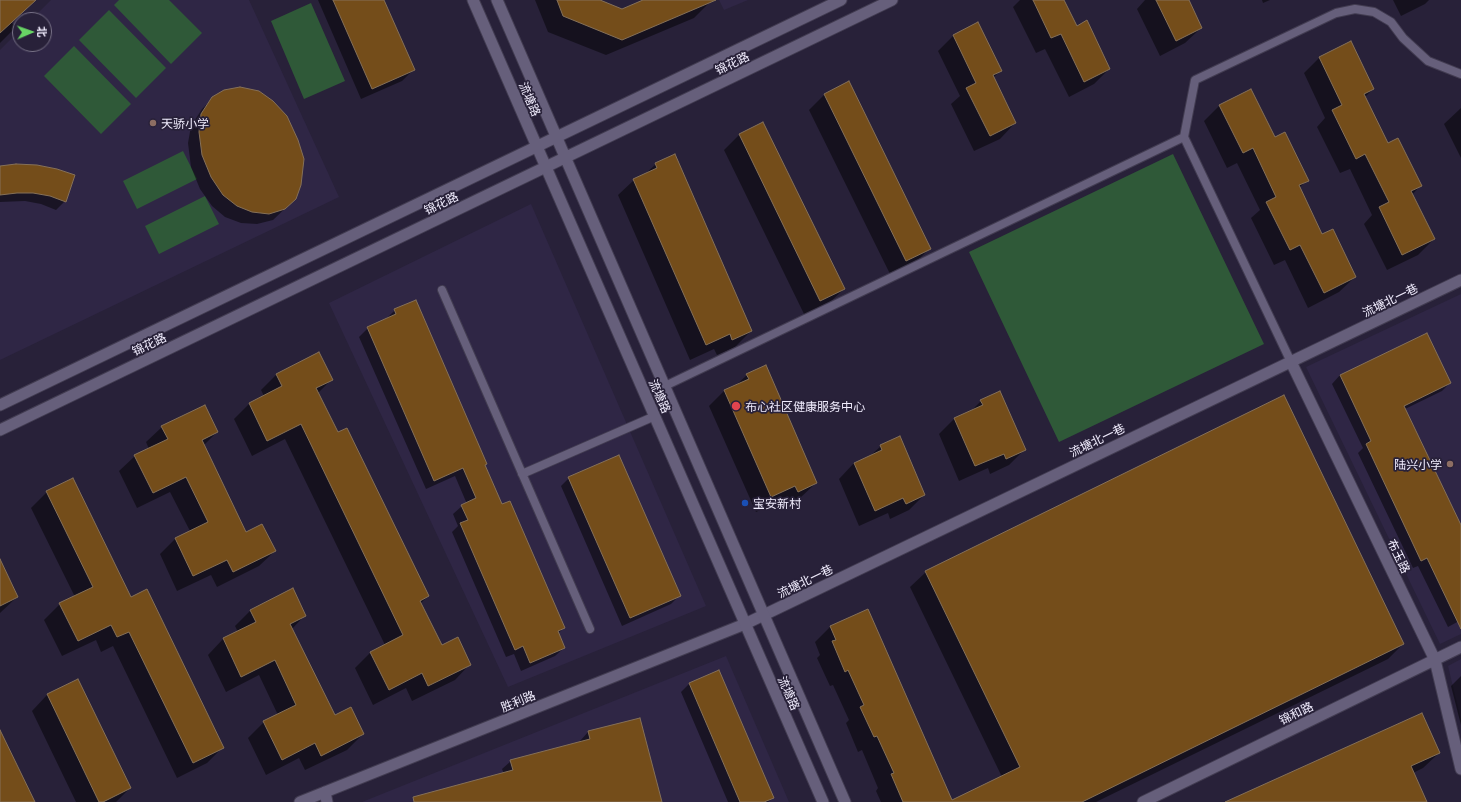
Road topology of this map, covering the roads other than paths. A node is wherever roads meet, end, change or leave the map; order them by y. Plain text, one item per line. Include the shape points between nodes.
1 (473, 0) edge
2 (496, 0) edge
3 (841, 0) edge
4 (892, 0) edge
5 (1461, 74) edge
6 (556, 137) junction
7 (1184, 137) junction
8 (537, 147) junction
9 (565, 158) junction
10 (546, 167) junction
11 (1461, 280) edge
12 (442, 290) dead end
13 (1291, 362) junction
14 (665, 386) junction
15 (0, 405) edge
16 (655, 416) junction
17 (0, 430) edge
18 (522, 474) junction
19 (764, 615) junction
20 (745, 624) junction
21 (590, 629) dead end
22 (1461, 647) edge
23 (1435, 660) junction
24 (1461, 769) edge
25 (326, 797) edge
26 (300, 802) edge
27 (822, 802) edge
28 (845, 802) edge
29 (1143, 802) edge

1 - 8 street, 流塘路
2 - 6 street, 流塘路
3 - 6 street, 锦花路
4 - 9 street, 锦花路
5 - 7 lane via 1428,61 1403,38 1391,22 1374,12 1355,9 1336,13 1195,80
6 - 8 street, 锦花路
6 - 9 street, 流塘路
7 - 13 lane
7 - 14 lane
8 - 10 street, 流塘路
8 - 15 street, 锦花路
9 - 10 street, 锦花路
9 - 14 street, 流塘路
10 - 16 street, 流塘路
10 - 17 street, 锦花路
11 - 13 street, 流塘北一巷
12 - 18 lane
13 - 19 street, 流塘北一巷
13 - 23 street, 布玉路
14 - 19 street, 流塘路
16 - 18 lane
16 - 20 street, 流塘路
18 - 21 lane
19 - 20 street, 流塘北一巷
19 - 28 street, 流塘路
20 - 25 street, 胜利路
20 - 27 street, 流塘路
22 - 23 street, 锦和路
23 - 24 street, 布玉路
23 - 29 street, 锦和路
25 - 26 street, 胜利路

